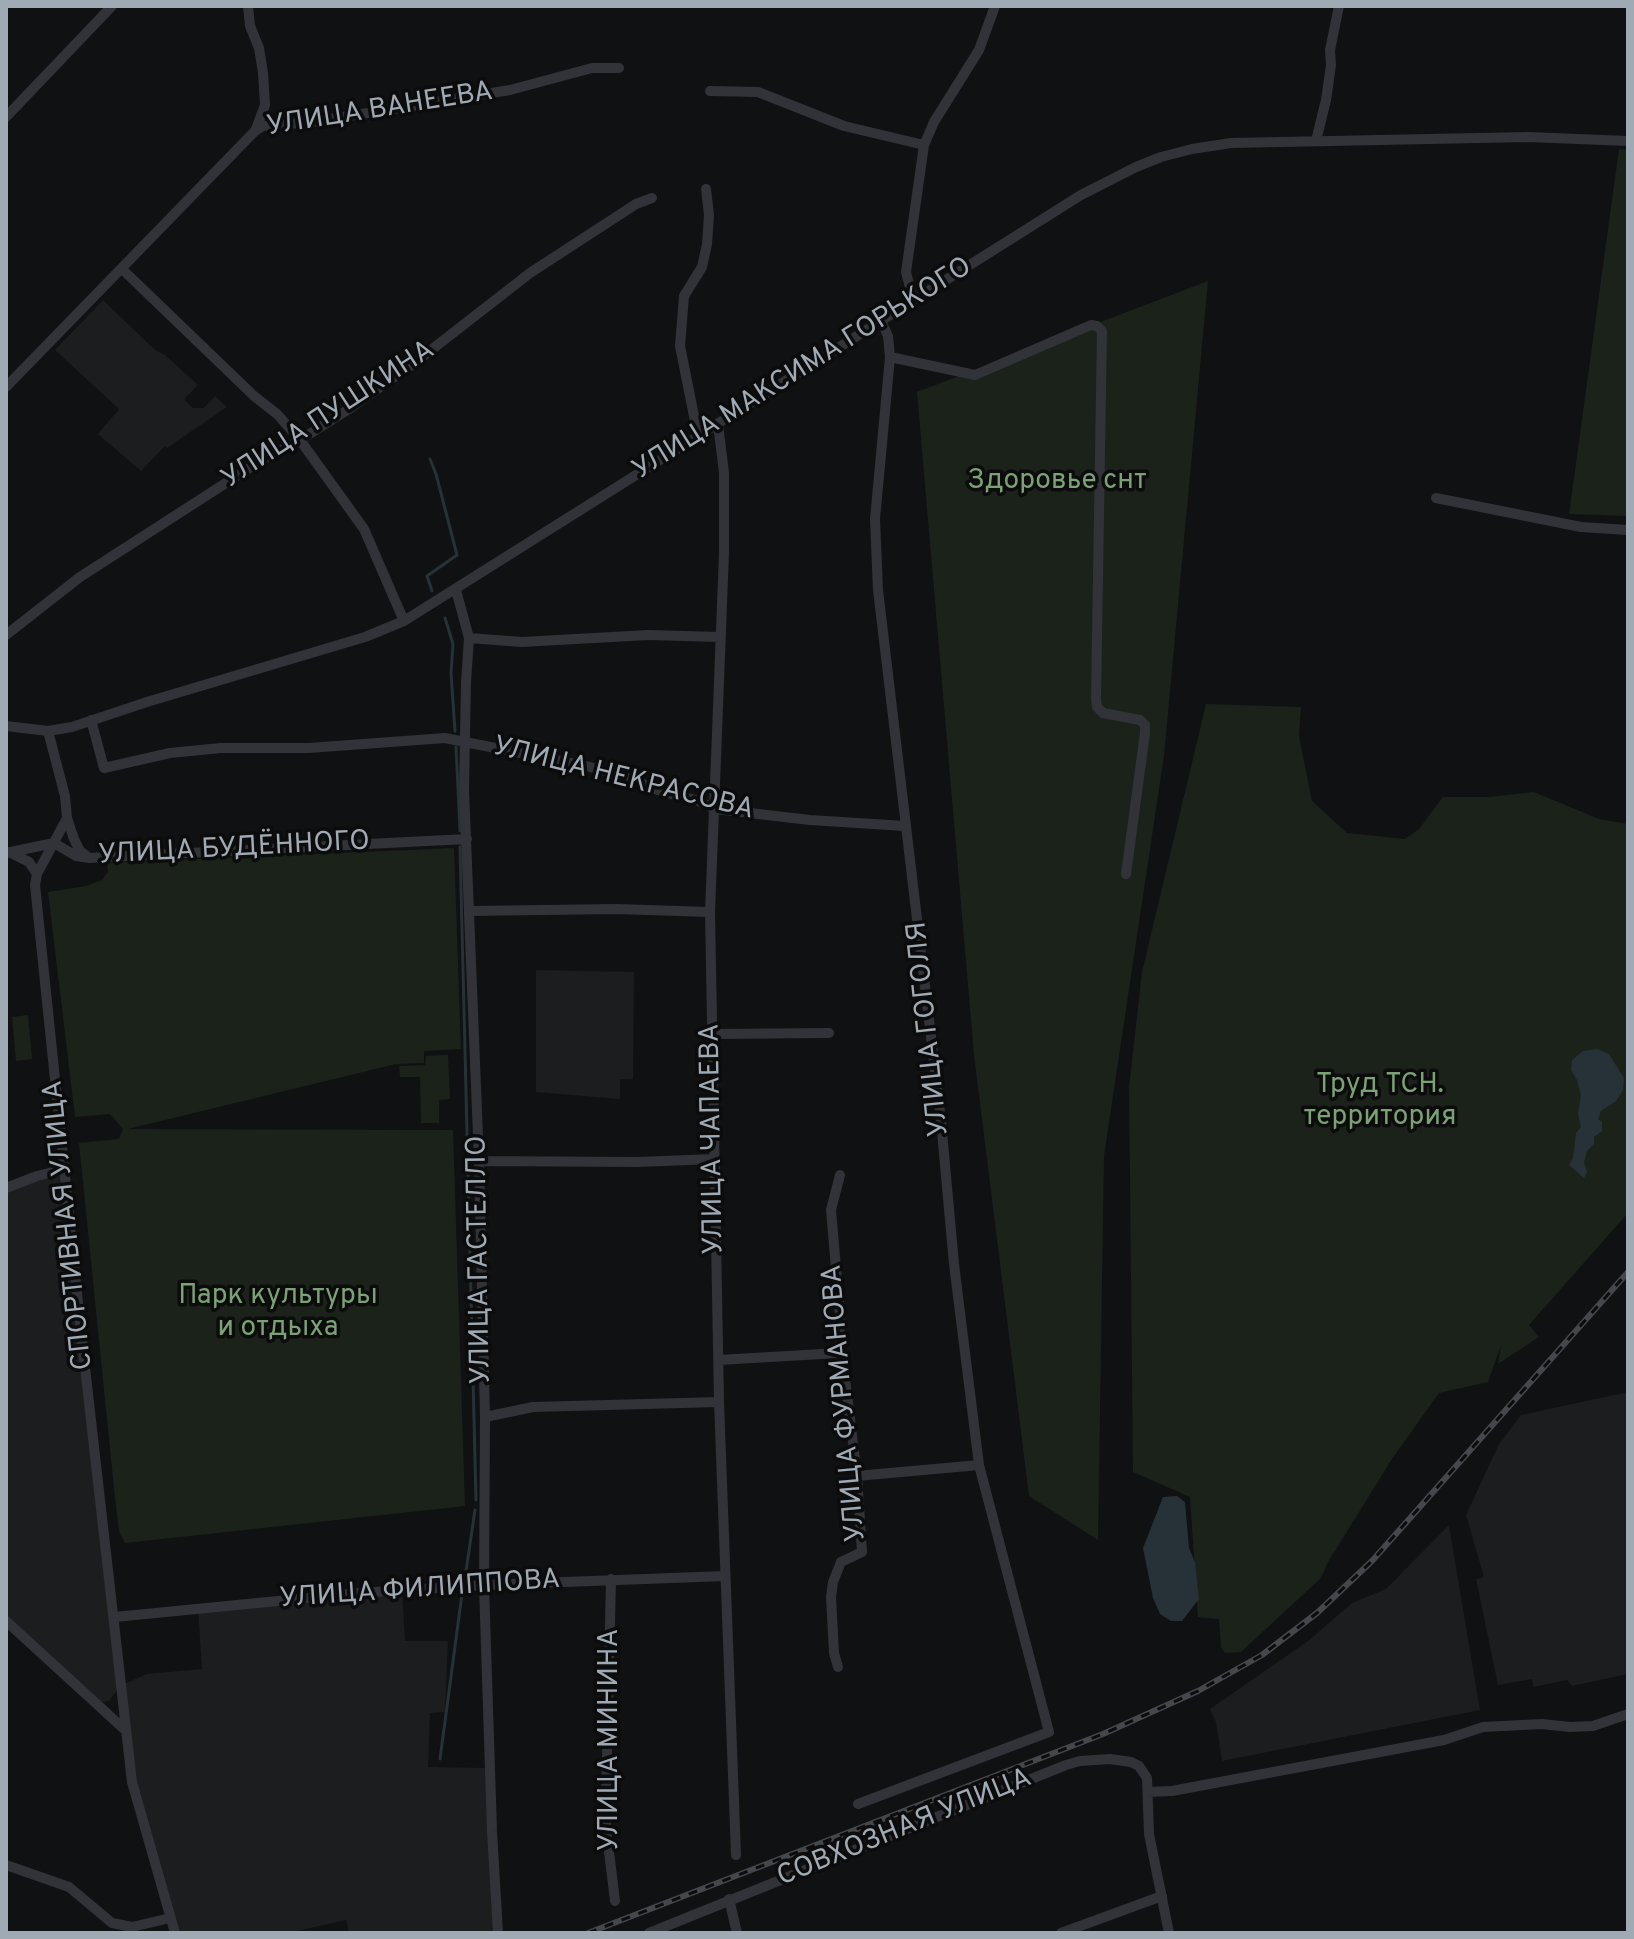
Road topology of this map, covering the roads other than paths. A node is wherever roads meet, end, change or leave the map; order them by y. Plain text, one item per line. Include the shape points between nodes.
1 (112, 6) edge
2 (248, 6) edge
3 (995, 6) edge
4 (1339, 6) edge
5 (619, 68) dead end
6 (710, 91) dead end
7 (265, 105) junction
8 (6, 117) edge
9 (280, 123) junction
10 (255, 131) junction
11 (1316, 141) junction
12 (1628, 141) edge
13 (924, 145) junction
14 (706, 189) dead end
15 (652, 198) dead end
16 (122, 269) junction
17 (913, 300) junction
18 (881, 321) junction
19 (890, 357) junction
20 (6, 387) edge
21 (718, 424) junction
22 (698, 436) junction
23 (300, 440) junction
24 (1436, 498) dead end
25 (1628, 530) edge
26 (456, 590) junction
27 (404, 621) junction
28 (6, 635) edge
29 (720, 637) junction
30 (469, 638) junction
31 (91, 720) junction
32 (6, 726) edge
33 (48, 731) junction
34 (465, 740) junction
35 (715, 809) junction
36 (67, 818) junction
37 (905, 826) junction
38 (467, 839) junction
39 (54, 843) junction
40 (7, 852) edge
41 (89, 858) junction
42 (37, 874) junction
43 (1126, 874) dead end
44 (471, 911) junction
45 (710, 912) junction
46 (829, 1033) dead end
47 (712, 1034) junction
48 (714, 1159) junction
49 (479, 1161) junction
50 (65, 1169) junction
51 (840, 1175) dead end
52 (6, 1188) edge
53 (839, 1353) junction
54 (719, 1360) junction
55 (719, 1402) junction
56 (485, 1417) junction
57 (979, 1465) junction
58 (857, 1476) junction
59 (725, 1576) junction
60 (611, 1579) junction
61 (484, 1585) junction
62 (115, 1617) junction
63 (6, 1621) edge
64 (838, 1667) dead end
65 (120, 1687) junction
66 (98, 1703) junction
67 (1628, 1714) edge
68 (124, 1729) junction
69 (1148, 1792) junction
70 (858, 1804) dead end
71 (736, 1855) dead end
72 (6, 1865) edge
73 (1162, 1896) junction
74 (729, 1899) junction
75 (615, 1901) dead end
76 (170, 1918) junction
77 (175, 1933) edge
78 (498, 1933) edge
79 (649, 1933) edge
80 (737, 1933) edge
81 (1061, 1933) edge
82 (1169, 1933) edge

1 - 8 street
2 - 7 street
3 - 13 street via 979,50
4 - 11 street
5 - 9 street, УЛИЦА ВАНЕЕВА via 592,68 494,93
6 - 13 street via 758,92 844,126
7 - 9 street
7 - 10 street
9 - 10 street, УЛИЦА ВАНЕЕВА
10 - 16 street, УЛИЦА ВАНЕЕВА
11 - 12 street, УЛИЦА МАКСИМА ГОРЬКОГО
11 - 17 street, УЛИЦА МАКСИМА ГОРЬКОГО via 1210,145 1136,167 1081,195
13 - 17 street via 906,272
14 - 22 street via 707,244 702,267 684,296 680,346
15 - 23 street, УЛИЦА ПУШКИНА via 530,273 417,361
16 - 20 street, УЛИЦА ВАНЕЕВА
16 - 23 street
17 - 18 street, УЛИЦА МАКСИМА ГОРЬКОГО
18 - 19 street, УЛИЦА ГОГОЛЯ
18 - 21 street, УЛИЦА МАКСИМА ГОРЬКОГО
19 - 37 street, УЛИЦА ГОГОЛЯ via 875,539
19 - 43 street via 975,375 1091,325 1102,331 1096,699 1103,713 1145,725
21 - 22 street, УЛИЦА МАКСИМА ГОРЬКОГО
21 - 29 street, УЛИЦА ЧАПАЕВА via 724,473
22 - 26 street, УЛИЦА МАКСИМА ГОРЬКОГО
23 - 27 street via 364,529
23 - 28 street, УЛИЦА ПУШКИНА via 80,577
24 - 25 street via 1581,527
26 - 27 street, УЛИЦА МАКСИМА ГОРЬКОГО
26 - 30 street, УЛИЦА ГАСТЕЛЛО
27 - 31 street, УЛИЦА МАКСИМА ГОРЬКОГО
29 - 30 street via 522,642
29 - 35 street, УЛИЦА ЧАПАЕВА
30 - 34 street, УЛИЦА ГАСТЕЛЛО
31 - 33 street, УЛИЦА МАКСИМА ГОРЬКОГО
31 - 34 street, УЛИЦА НЕКРАСОВА via 104,768 221,748
32 - 33 street, УЛИЦА МАКСИМА ГОРЬКОГО
33 - 36 street
34 - 35 street, УЛИЦА НЕКРАСОВА via 597,769
34 - 38 street, УЛИЦА ГАСТЕЛЛО
35 - 37 street, УЛИЦА НЕКРАСОВА
35 - 45 street, УЛИЦА ЧАПАЕВА
36 - 39 street, СПОРТИВНАЯ УЛИЦА
36 - 41 street via 80,851
37 - 57 street, УЛИЦА ГОГОЛЯ
38 - 41 street, УЛИЦА БУДЁННОГО
38 - 44 street, УЛИЦА ГАСТЕЛЛО
39 - 40 street
39 - 41 street, УЛИЦА БУДЁННОГО
39 - 42 street, СПОРТИВНАЯ УЛИЦА
40 - 42 street via 29,862
42 - 50 street, СПОРТИВНАЯ УЛИЦА
44 - 45 street
44 - 49 street, УЛИЦА ГАСТЕЛЛО
45 - 47 street, УЛИЦА ЧАПАЕВА
46 - 47 street
47 - 48 street, УЛИЦА ЧАПАЕВА
48 - 49 street
48 - 54 street, УЛИЦА ЧАПАЕВА
49 - 56 street, УЛИЦА ГАСТЕЛЛО
50 - 52 street
50 - 62 street, СПОРТИВНАЯ УЛИЦА
51 - 53 street, УЛИЦА ФУРМАНОВА via 831,1210
53 - 54 street
53 - 58 street, УЛИЦА ФУРМАНОВА
54 - 55 street, УЛИЦА ЧАПАЕВА
55 - 56 street via 533,1407
55 - 59 street, УЛИЦА ЧАПАЕВА
56 - 61 street, УЛИЦА ГАСТЕЛЛО
57 - 58 street
57 - 70 street, УЛИЦА ГОГОЛЯ via 1049,1732
58 - 64 street, УЛИЦА ФУРМАНОВА via 862,1552 841,1562 831,1597
59 - 60 street, УЛИЦА ФИЛИППОВА
59 - 71 street, УЛИЦА ЧАПАЕВА
60 - 61 street, УЛИЦА ФИЛИППОВА
60 - 75 street, УЛИЦА МИНИНА via 606,1827
61 - 62 street, УЛИЦА ФИЛИППОВА
61 - 78 street, УЛИЦА ГАСТЕЛЛО
62 - 65 street, СПОРТИВНАЯ УЛИЦА
63 - 66 street
65 - 66 street via 109,1701
65 - 68 street, СПОРТИВНАЯ УЛИЦА
66 - 68 street
67 - 69 street via 1593,1726 1483,1727 1414,1746
68 - 76 street, СПОРТИВНАЯ УЛИЦА via 141,1819
69 - 73 street via 1147,1818
69 - 74 street, СОВХОЗНАЯ УЛИЦА via 1144,1772 1131,1762 1080,1761
72 - 76 street via 69,1887 112,1923 132,1927
73 - 81 street
73 - 82 street
74 - 79 street, СОВХОЗНАЯ УЛИЦА
74 - 80 street
76 - 77 street, СПОРТИВНАЯ УЛИЦА

